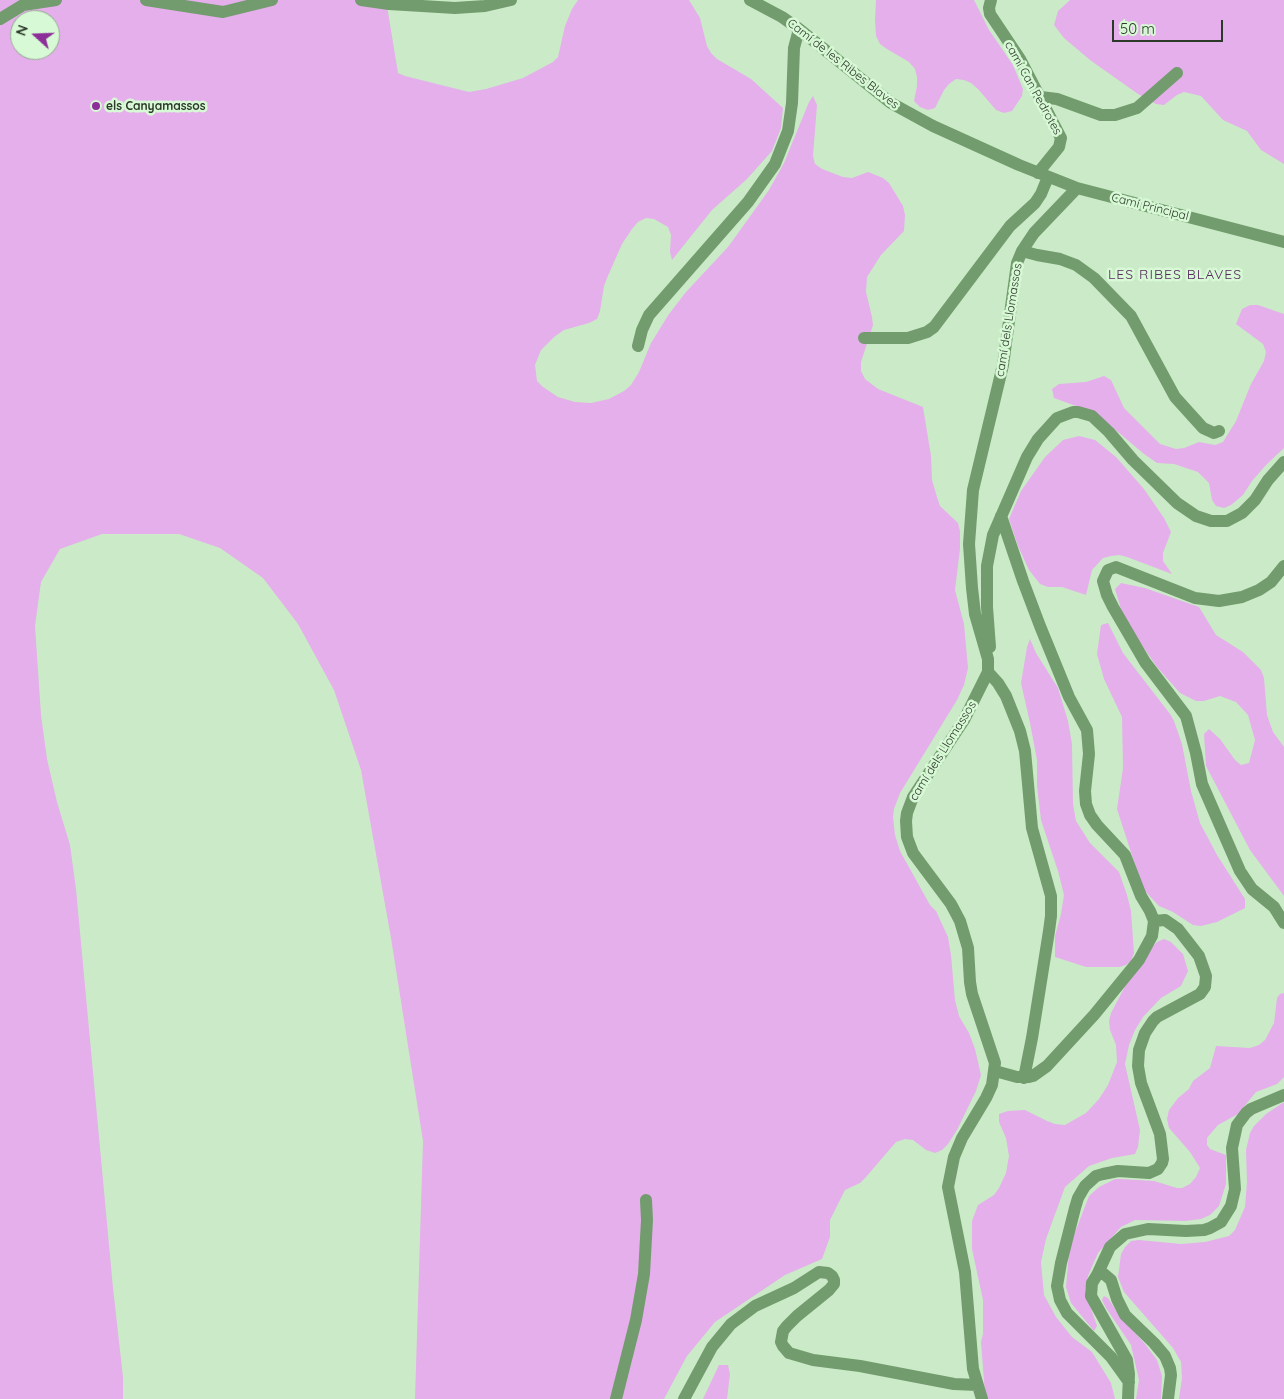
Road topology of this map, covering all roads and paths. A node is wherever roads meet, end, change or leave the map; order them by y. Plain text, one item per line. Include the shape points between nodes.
1 (56, 0) edge
2 (146, 0) edge
3 (272, 0) edge
4 (360, 0) edge
5 (511, 0) edge
6 (750, 0) edge
7 (991, 0) edge
8 (0, 19) edge
9 (799, 29) junction
10 (1176, 73) dead end
11 (1041, 97) junction
12 (1019, 165) joint
13 (1043, 175) junction
14 (1077, 188) junction
15 (1284, 242) edge
16 (1022, 251) junction
17 (864, 338) dead end
18 (638, 346) dead end
19 (1219, 431) dead end
20 (1284, 462) edge
21 (1002, 516) junction
22 (1284, 566) edge
23 (988, 659) junction
24 (988, 672) junction
25 (1154, 921) junction
26 (1284, 923) edge
27 (995, 1071) junction
28 (1024, 1078) junction
29 (1284, 1095) edge
30 (646, 1200) dead end
31 (1097, 1276) junction
32 (1129, 1382) junction
33 (977, 1385) junction
34 (616, 1399) edge
35 (684, 1399) edge
36 (982, 1399) edge
37 (1128, 1399) edge
38 (1168, 1399) edge

1 - 8 street via 23,5
2 - 3 street via 223,12
4 - 5 street via 455,8
6 - 9 street, Camí de les Ribes Blaves
7 - 11 street, camí Can Pedrotes via 990,14
9 - 12 street, Camí de les Ribes Blaves via 891,103
9 - 18 street via 794,48 788,131 775,164 748,202 649,315
10 - 11 street via 1137,108 1115,115 1101,115 1057,99
11 - 13 street, camí Can Pedrotes via 1061,138
12 - 13 street, Camí Principal
13 - 14 street, Camí Principal
13 - 17 street via 1041,194 1035,203 1010,226 934,327 908,338
14 - 15 street, Camí Principal
14 - 16 street, camí dels Llomassos via 1034,233
16 - 19 street via 1060,259 1076,265 1094,278 1131,316 1175,397 1203,428
16 - 23 street, camí dels Llomassos via 1014,275 1003,365 971,507 972,596
20 - 21 street via 1242,513 1227,521 1211,521 1196,516 1177,503 1100,422 1085,413 1068,412 1051,423 1032,446
21 - 23 street via 993,535 987,566
21 - 25 street via 1022,581 1069,697 1087,730 1089,754 1085,791 1090,815 1125,855
22 - 26 street via 1271,582 1259,590 1219,601 1195,598 1116,567 1108,570 1103,581 1107,595 1145,662 1186,716 1202,784 1240,871 1252,889 1274,907
23 - 24 street, camí dels Llomassos
24 - 27 street, camí dels Llomassos via 964,720 913,797 906,829 913,853 960,921 968,948 972,994 993,1055
24 - 28 street via 1006,696 1020,731 1025,751 1032,828 1051,896 1049,931
25 - 28 street via 1152,936 1145,950 1101,1007 1047,1066
25 - 32 street via 1165,920 1178,929 1199,956 1206,981 1200,994 1153,1021 1139,1050 1140,1083 1160,1134 1162,1163 1149,1173 1118,1172 1096,1176 1085,1186 1075,1208 1057,1286 1066,1313 1111,1357
27 - 28 street
27 - 33 street, camí dels Llomassos via 990,1092 954,1157 948,1187 965,1272 970,1351
29 - 31 street via 1251,1109 1237,1125 1232,1148 1235,1189 1231,1206 1221,1222 1204,1230 1148,1229 1125,1234 1110,1248
30 - 34 street via 644,1274
31 - 32 street via 1092,1283 1091,1296 1127,1360
31 - 38 street via 1108,1276 1125,1315 1164,1356 1171,1375
32 - 37 street
33 - 35 street via 954,1384 789,1353 782,1342 786,1326 834,1284 832,1276 819,1272 755,1306 731,1324 712,1347
33 - 36 street, camí dels Llomassos

